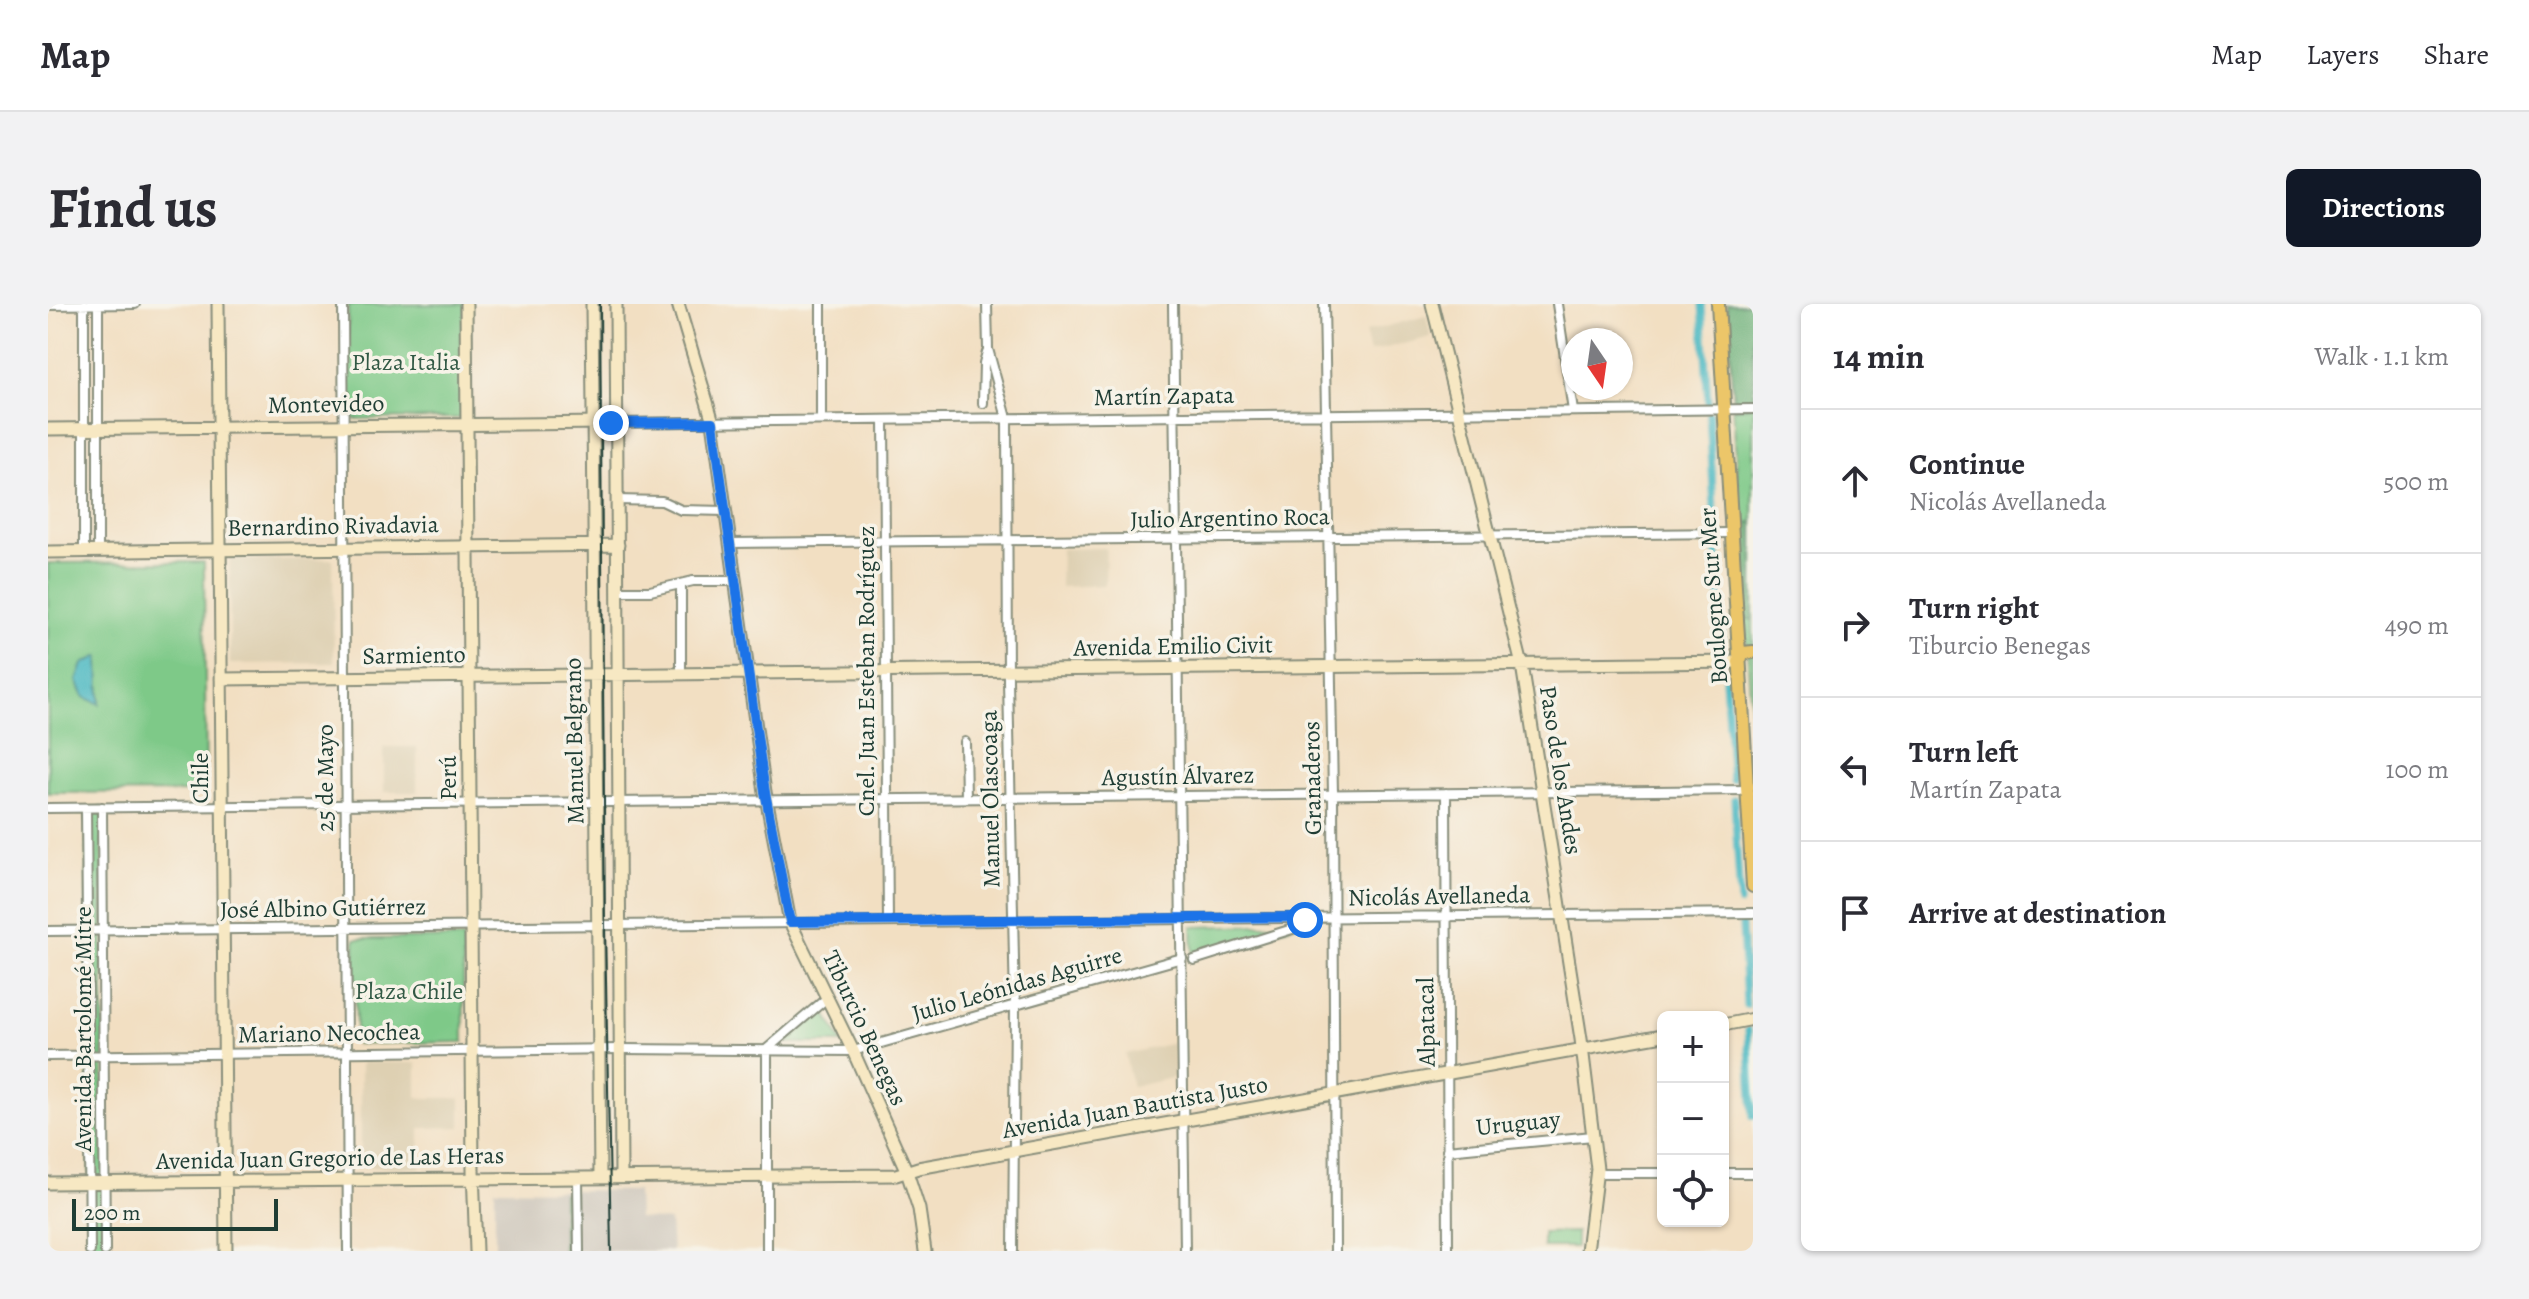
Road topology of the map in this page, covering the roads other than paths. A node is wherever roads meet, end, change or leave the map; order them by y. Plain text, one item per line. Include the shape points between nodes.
1 (84, 304) edge
2 (98, 304) edge
3 (135, 304) edge
4 (218, 304) edge
5 (343, 304) edge
6 (466, 304) edge
7 (592, 304) edge
8 (616, 304) edge
9 (678, 304) edge
10 (821, 304) edge
11 (987, 304) edge
12 (1173, 304) edge
13 (1324, 304) edge
14 (1432, 304) edge
15 (1557, 304) edge
16 (1718, 304) edge
17 (48, 305) edge
18 (988, 349) junction
19 (983, 403) dead end
20 (1724, 407) junction
21 (1753, 408) edge
22 (1573, 411) junction
23 (1460, 412) junction
24 (1327, 414) junction
25 (1175, 416) junction
26 (1007, 418) junction
27 (821, 420) junction
28 (884, 420) junction
29 (713, 422) junction
30 (605, 423) junction
31 (467, 424) junction
32 (343, 426) junction
33 (219, 427) junction
34 (84, 428) junction
35 (98, 428) junction
36 (48, 429) edge
37 (617, 500) junction
38 (726, 511) junction
39 (1731, 533) junction
40 (1329, 537) junction
41 (1491, 537) junction
42 (1177, 539) junction
43 (1008, 540) junction
44 (885, 542) junction
45 (731, 543) junction
46 (594, 545) junction
47 (618, 545) junction
48 (468, 547) junction
49 (344, 548) junction
50 (220, 550) junction
51 (84, 551) junction
52 (98, 551) junction
53 (48, 552) edge
54 (736, 581) junction
55 (681, 584) junction
56 (618, 591) junction
57 (1753, 652) edge
58 (1739, 662) junction
59 (1753, 662) edge
60 (1522, 665) junction
61 (1329, 667) junction
62 (1178, 668) junction
63 (1008, 670) junction
64 (886, 672) junction
65 (1753, 672) edge
66 (749, 673) junction
67 (681, 674) junction
68 (607, 675) junction
69 (469, 676) junction
70 (345, 678) junction
71 (221, 679) junction
72 (965, 742) dead end
73 (1747, 790) junction
74 (1541, 792) junction
75 (1446, 793) junction
76 (1333, 794) junction
77 (1180, 796) junction
78 (966, 798) junction
79 (1010, 798) junction
80 (887, 799) junction
81 (766, 801) junction
82 (608, 802) junction
83 (470, 804) junction
84 (346, 805) junction
85 (222, 806) junction
86 (102, 807) junction
87 (48, 808) edge
88 (86, 808) junction
89 (1753, 886) edge
90 (1753, 913) edge
91 (1562, 915) junction
92 (1445, 916) junction
93 (1334, 917) junction
94 (1182, 918) junction
95 (1012, 920) junction
96 (888, 921) junction
97 (790, 922) junction
98 (1301, 922) junction
99 (620, 925) junction
100 (598, 926) junction
101 (471, 927) junction
102 (346, 928) junction
103 (223, 929) junction
104 (87, 930) junction
105 (103, 930) junction
106 (48, 931) edge
107 (1182, 958) junction
108 (1194, 960) dead end
109 (827, 998) junction
110 (1015, 1006) junction
111 (1753, 1019) edge
112 (1729, 1024) edge
113 (1657, 1036) edge
114 (610, 1050) junction
115 (1583, 1050) junction
116 (472, 1051) junction
117 (767, 1051) junction
118 (853, 1051) junction
119 (347, 1053) junction
120 (224, 1054) junction
121 (88, 1055) junction
122 (103, 1055) junction
123 (48, 1056) edge
124 (1447, 1074) junction
125 (1334, 1094) junction
126 (1184, 1120) junction
127 (1593, 1136) junction
128 (1447, 1150) junction
129 (1014, 1151) junction
130 (907, 1172) junction
131 (1597, 1173) junction
132 (1657, 1173) edge
133 (1729, 1173) edge
134 (1753, 1173) edge
135 (766, 1176) junction
136 (611, 1177) junction
137 (578, 1178) junction
138 (473, 1179) junction
139 (348, 1180) junction
140 (225, 1181) junction
141 (48, 1183) edge
142 (89, 1183) junction
143 (104, 1183) junction
144 (90, 1251) edge
145 (105, 1251) edge
146 (226, 1251) edge
147 (348, 1251) edge
148 (476, 1251) edge
149 (579, 1251) edge
150 (767, 1251) edge
151 (925, 1251) edge
152 (1013, 1251) edge
153 (1185, 1251) edge
154 (1335, 1251) edge
155 (1448, 1251) edge
156 (1587, 1251) edge

1 - 2 street
1 - 17 street
1 - 34 street
2 - 3 street
2 - 35 street
4 - 33 street, Chile
5 - 32 street, 25 de Mayo
6 - 31 street, Perú
7 - 30 street, Manuel Belgrano
8 - 30 street, Manuel Belgrano
9 - 29 street, Tiburcio Benegas
10 - 27 street
11 - 18 street, Manuel Olascoaga
12 - 25 street
13 - 24 street, Granaderos
14 - 23 street, Paso de los Andes
15 - 22 street
16 - 20 main road, Boulogne Sur Mer
18 - 19 street, Manuel Olascoaga
18 - 26 street, Manuel Olascoaga
20 - 21 street, Martín Zapata
20 - 22 street, Martín Zapata
20 - 39 main road, Boulogne Sur Mer
22 - 23 street, Martín Zapata
23 - 24 street, Martín Zapata
23 - 41 street, Paso de los Andes
24 - 25 street, Martín Zapata
24 - 40 street, Granaderos
25 - 26 street, Martín Zapata
25 - 42 street
26 - 28 street, Martín Zapata
26 - 43 street, Manuel Olascoaga
27 - 28 street, Martín Zapata
27 - 29 street, Martín Zapata
28 - 44 street, Cnel. Juan Esteban Rodríguez
29 - 30 street, Martín Zapata
29 - 38 street, Tiburcio Benegas
30 - 31 street, Montevideo
30 - 37 street, Manuel Belgrano
30 - 46 street, Manuel Belgrano
31 - 32 street, Montevideo
31 - 48 street, Perú
32 - 33 street, Montevideo
32 - 49 street, 25 de Mayo
33 - 35 street, Montevideo
33 - 50 street, Chile
34 - 35 street, Montevideo
34 - 36 street, Montevideo
34 - 51 street
35 - 52 street
37 - 38 street
37 - 47 street, Manuel Belgrano
38 - 45 street, Tiburcio Benegas
39 - 41 street, Julio Argentino Roca
39 - 58 main road, Boulogne Sur Mer
40 - 41 street, Julio Argentino Roca
40 - 42 street, Julio Argentino Roca
40 - 61 street, Granaderos
41 - 60 street, Paso de los Andes
42 - 43 street, Julio Argentino Roca
42 - 62 street
43 - 44 street, Julio Argentino Roca
43 - 63 street, Manuel Olascoaga
44 - 45 street, Julio Argentino Roca
44 - 64 street, Cnel. Juan Esteban Rodríguez
45 - 54 street, Tiburcio Benegas
46 - 47 street, Bernardino Rivadavia
46 - 48 street, Bernardino Rivadavia
46 - 68 street, Manuel Belgrano
47 - 56 street, Manuel Belgrano
48 - 49 street, Bernardino Rivadavia
48 - 69 street, Perú
49 - 50 street, Bernardino Rivadavia
49 - 70 street, 25 de Mayo
50 - 52 street, Bernardino Rivadavia
50 - 71 street, Chile
51 - 52 street, Bernardino Rivadavia
51 - 53 street, Bernardino Rivadavia
54 - 55 street
54 - 66 street, Tiburcio Benegas
55 - 56 street
55 - 67 street
56 - 68 street, Manuel Belgrano
57 - 58 main road via 1743,653
58 - 59 main road
58 - 60 street, Avenida Emilio Civit
58 - 65 main road
58 - 73 main road, Boulogne Sur Mer
60 - 61 street, Avenida Emilio Civit
60 - 74 street, Paso de los Andes
61 - 62 street, Avenida Emilio Civit
61 - 76 street, Granaderos
62 - 63 street, Avenida Emilio Civit
62 - 77 street
63 - 64 street, Avenida Emilio Civit
63 - 79 street, Manuel Olascoaga
64 - 66 street, Avenida Emilio Civit
64 - 80 street, Cnel. Juan Esteban Rodríguez
66 - 67 street, Avenida Emilio Civit
66 - 81 street, Tiburcio Benegas
67 - 68 street, Avenida Emilio Civit
68 - 69 street, Sarmiento
68 - 82 street, Manuel Belgrano
68 - 82 street, Manuel Belgrano
69 - 70 street, Sarmiento
69 - 83 street, Perú
70 - 71 street, Sarmiento
70 - 84 street, 25 de Mayo
71 - 85 street, Chile
72 - 78 street
73 - 74 street, Agustín Álvarez
73 - 89 main road, Boulogne Sur Mer
74 - 75 street, Agustín Álvarez
74 - 91 street, Paso de los Andes
75 - 76 street, Agustín Álvarez
75 - 92 street, Alpatacal
76 - 77 street, Agustín Álvarez
76 - 93 street, Granaderos
77 - 79 street, Agustín Álvarez
77 - 94 street
78 - 79 street, Agustín Álvarez
78 - 80 street, Agustín Álvarez
79 - 95 street, Manuel Olascoaga
80 - 81 street, Agustín Álvarez
80 - 96 street, Cnel. Juan Esteban Rodríguez
81 - 82 street, Agustín Álvarez
81 - 97 street, Tiburcio Benegas
82 - 83 street, Agustín Álvarez
82 - 99 street, Manuel Belgrano
82 - 100 street, Manuel Belgrano
83 - 84 street, Agustín Álvarez
83 - 101 street, Perú
84 - 85 street, Agustín Álvarez
84 - 102 street, 25 de Mayo
85 - 86 street, Agustín Álvarez
85 - 103 street, Chile
86 - 88 street, Agustín Álvarez
86 - 105 street, Avenida Bartolomé Mitre
87 - 88 street, Agustín Álvarez
88 - 104 street, Avenida Bartolomé Mitre
90 - 91 street, Nicolás Avellaneda
91 - 92 street, Nicolás Avellaneda
91 - 115 street, Paso de los Andes
92 - 93 street, Nicolás Avellaneda
92 - 124 street, Alpatacal
93 - 98 street, Nicolás Avellaneda
93 - 125 street, Granaderos
94 - 95 street, Nicolás Avellaneda
94 - 98 street, Nicolás Avellaneda
94 - 107 street
95 - 96 street, Nicolás Avellaneda
95 - 110 street, Manuel Olascoaga
96 - 97 street, Nicolás Avellaneda
97 - 99 street, Nicolás Avellaneda
97 - 109 street, Tiburcio Benegas
98 - 108 street
99 - 100 street, Nicolás Avellaneda
99 - 114 street, Manuel Belgrano
100 - 101 street, José Albino Gutiérrez
100 - 114 street, Manuel Belgrano
101 - 102 street, José Albino Gutiérrez
101 - 116 street, Perú
102 - 103 street, José Albino Gutiérrez
102 - 119 street, 25 de Mayo
103 - 105 street, José Albino Gutiérrez
103 - 120 street, Chile
104 - 105 street, José Albino Gutiérrez
104 - 106 street, José Albino Gutiérrez
104 - 121 street, Avenida Bartolomé Mitre
105 - 122 street, Avenida Bartolomé Mitre
107 - 110 street, Julio Leónidas Aguirre
107 - 126 street
109 - 117 street
109 - 118 street, Tiburcio Benegas
110 - 118 street, Julio Leónidas Aguirre
110 - 129 street, Manuel Olascoaga
111 - 112 street
113 - 115 street, Avenida Juan Bautista Justo
114 - 116 street, Mariano Necochea
114 - 117 street, Julio Leónidas Aguirre
114 - 136 street, Manuel Belgrano
114 - 136 street, Manuel Belgrano
115 - 124 street, Avenida Juan Bautista Justo
115 - 127 street, Paso de los Andes
116 - 119 street, Mariano Necochea
116 - 138 street, Perú
117 - 118 street, Julio Leónidas Aguirre
117 - 135 street
118 - 130 street, Tiburcio Benegas
119 - 120 street, Mariano Necochea
119 - 139 street, 25 de Mayo
120 - 122 street, Mariano Necochea
120 - 140 street, Chile
121 - 122 street, Mariano Necochea
121 - 123 street, Mariano Necochea
121 - 142 street, Avenida Bartolomé Mitre
122 - 143 street, Avenida Bartolomé Mitre
124 - 125 street, Avenida Juan Bautista Justo
124 - 128 street, Alpatacal
125 - 126 street, Avenida Juan Bautista Justo
125 - 154 street, Granaderos
126 - 129 street, Avenida Juan Bautista Justo
126 - 153 street
127 - 128 street, Uruguay
127 - 131 street, Paso de los Andes
128 - 155 street, Alpatacal
129 - 130 street, Avenida Juan Bautista Justo
129 - 152 street, Manuel Olascoaga
130 - 135 street, Avenida Juan Bautista Justo
130 - 151 street, Tiburcio Benegas
131 - 132 street
131 - 156 street, Paso de los Andes
133 - 134 street
135 - 136 street, Avenida Juan Bautista Justo
135 - 150 street
136 - 137 street, Avenida Juan Gregorio de Las Heras
137 - 138 street, Avenida Juan Gregorio de Las Heras
137 - 149 street
138 - 139 street, Avenida Juan Gregorio de Las Heras
138 - 148 street, Perú
139 - 140 street, Avenida Juan Gregorio de Las Heras
139 - 147 street, 25 de Mayo
140 - 143 street, Avenida Juan Gregorio de Las Heras
140 - 146 street, Chile
141 - 142 street, Avenida Juan Gregorio de Las Heras
142 - 143 street, Avenida Juan Gregorio de Las Heras
142 - 144 street, Avenida Bartolomé Mitre
143 - 145 street, Avenida Bartolomé Mitre

